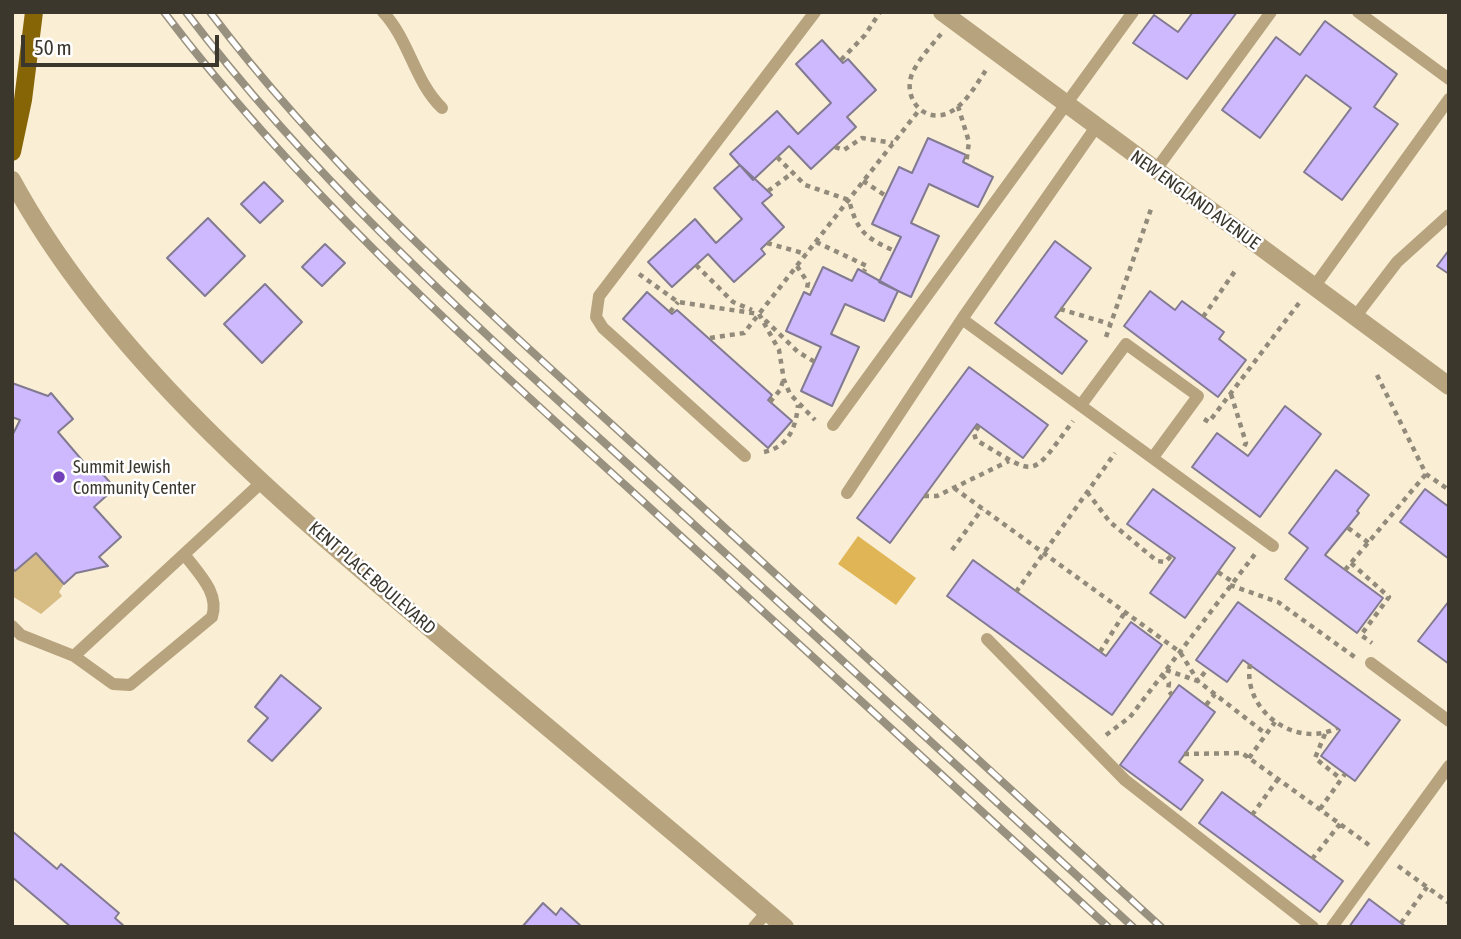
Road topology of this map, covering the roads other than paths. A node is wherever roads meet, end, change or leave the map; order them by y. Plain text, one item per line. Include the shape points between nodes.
1 (34, 12) edge
2 (383, 12) edge
3 (815, 12) edge
4 (1133, 12) edge
5 (1271, 12) edge
6 (1358, 12) edge
7 (946, 17) edge
8 (1449, 79) edge
9 (1449, 99) edge
10 (1066, 105) junction
11 (442, 108) dead end
12 (1096, 127) junction
13 (12, 152) edge
14 (1155, 171) junction
15 (12, 180) edge
16 (1449, 215) edge
17 (1314, 287) junction
18 (1355, 317) junction
19 (962, 319) junction
20 (1449, 386) edge
21 (1081, 405) junction
22 (832, 425) road end
23 (745, 456) road end
24 (1153, 456) junction
25 (262, 482) junction
26 (847, 493) dead end
27 (1269, 543) road end
28 (184, 554) junction
29 (12, 626) edge
30 (988, 639) dead end
31 (74, 656) junction
32 (1371, 663) road end
33 (1449, 721) edge
34 (1449, 766) edge
35 (767, 912) junction
36 (754, 927) edge
37 (785, 927) edge
38 (1313, 927) edge
39 (1332, 927) edge

1 - 13 main road
2 - 11 lane via 406,44 427,94
3 - 23 lane via 599,296 596,317 603,328
4 - 10 lane
5 - 14 lane
6 - 8 lane
7 - 10 street, NEW ENGLAND AVENUE
9 - 17 lane
10 - 12 street, NEW ENGLAND AVENUE
10 - 22 lane
12 - 14 street, NEW ENGLAND AVENUE
12 - 19 lane
14 - 17 street, NEW ENGLAND AVENUE
15 - 25 street, KENT PLACE BOULEVARD via 38,228 109,323
16 - 18 lane via 1397,262
17 - 18 street, NEW ENGLAND AVENUE
18 - 20 street, NEW ENGLAND AVENUE
19 - 21 lane
19 - 26 lane
21 - 24 lane
21 - 24 lane via 1126,344 1198,397
24 - 27 lane
25 - 28 lane
25 - 35 street, KENT PLACE BOULEVARD
28 - 31 lane
28 - 31 lane via 212,593 212,617 130,684 113,684
29 - 31 lane via 21,635
30 - 38 lane via 1145,798
32 - 33 lane
34 - 39 lane
35 - 36 lane
35 - 37 street, KENT PLACE BOULEVARD

